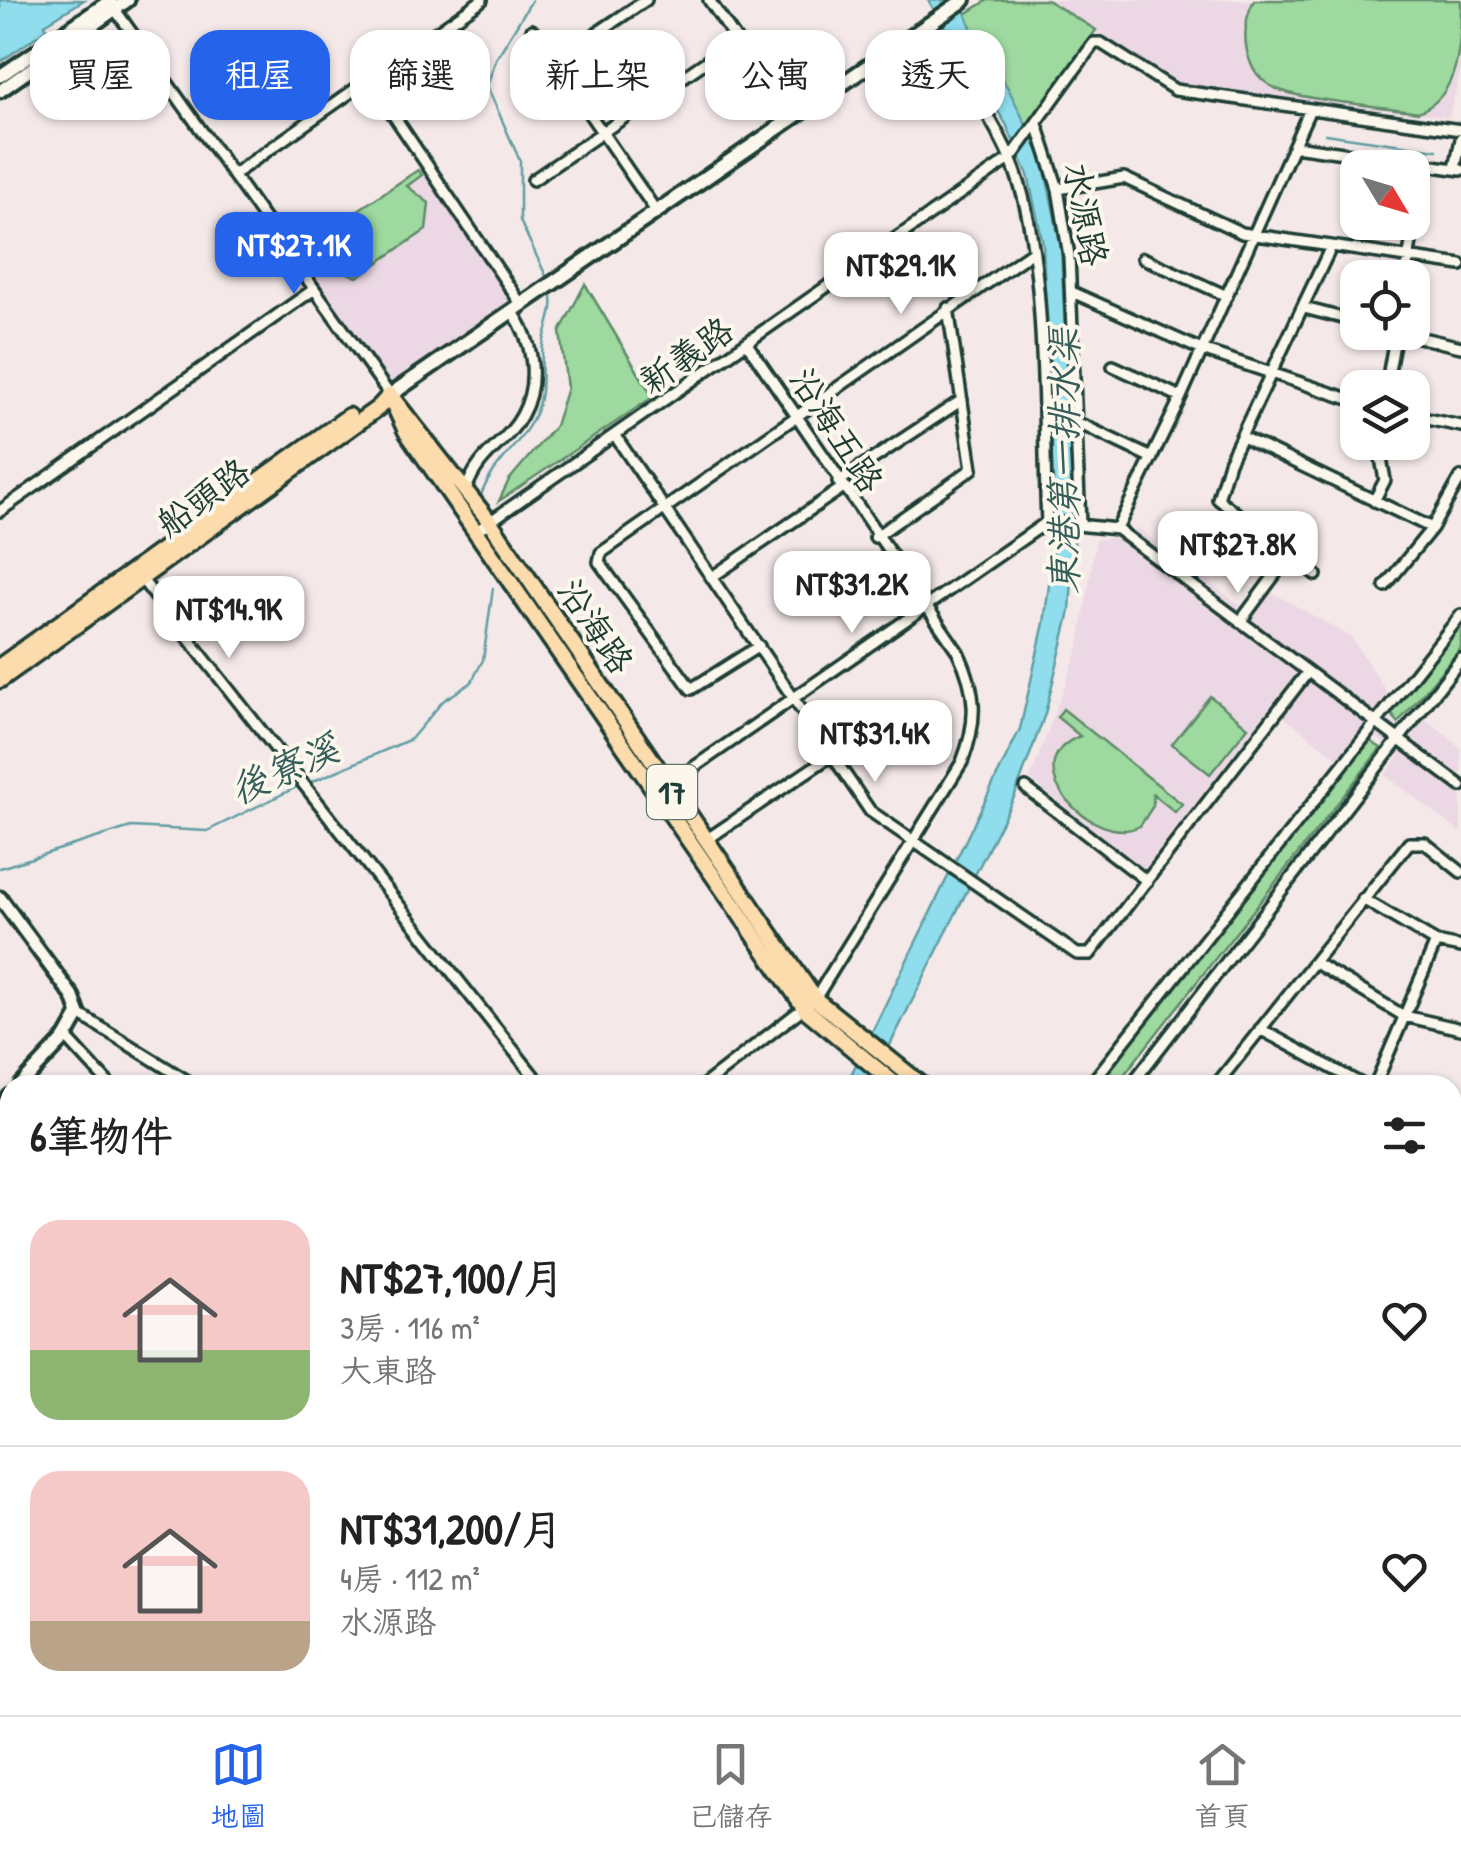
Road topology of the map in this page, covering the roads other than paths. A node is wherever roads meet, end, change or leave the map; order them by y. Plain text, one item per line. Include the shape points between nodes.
1 (128, 0) edge
2 (482, 0) edge
3 (646, 0) edge
4 (709, 0) edge
5 (964, 0) edge
6 (112, 3) edge
7 (925, 26) junction
8 (439, 30) edge
9 (601, 30) edge
10 (729, 30) edge
11 (705, 62) edge
12 (0, 76) edge
13 (845, 82) edge
14 (0, 91) edge
15 (350, 92) edge
16 (1310, 109) junction
17 (395, 120) edge
18 (594, 120) edge
19 (791, 120) edge
20 (1034, 127) junction
21 (1461, 130) edge
22 (604, 134) junction
23 (1461, 139) edge
24 (1295, 146) junction
25 (1340, 153) edge
26 (1014, 154) junction
27 (1430, 167) edge
28 (1458, 170) edge
29 (233, 175) junction
30 (532, 180) dead end
31 (1058, 189) junction
32 (656, 211) junction
33 (1254, 234) junction
34 (1411, 240) edge
35 (1330, 249) junction
36 (1032, 252) junction
37 (1143, 258) dead end
38 (1408, 259) junction
39 (1461, 266) edge
40 (313, 290) junction
41 (1072, 292) junction
42 (1227, 296) junction
43 (516, 308) junction
44 (948, 308) junction
45 (1304, 308) junction
46 (1340, 317) edge
47 (1430, 340) edge
48 (748, 345) junction
49 (1461, 347) edge
50 (1202, 350) junction
51 (1113, 366) dead end
52 (1273, 374) junction
53 (390, 394) junction
54 (1340, 396) edge
55 (1181, 397) junction
56 (962, 400) junction
57 (794, 416) junction
58 (1430, 420) edge
59 (1074, 422) junction
60 (1461, 426) edge
61 (616, 437) junction
62 (1244, 438) junction
63 (1152, 458) junction
64 (1381, 460) edge
65 (1461, 478) edge
66 (840, 485) junction
67 (466, 490) junction
68 (1374, 501) junction
69 (664, 507) junction
70 (0, 511) edge
71 (1047, 522) junction
72 (1078, 525) junction
73 (484, 526) junction
74 (1432, 528) junction
75 (1117, 529) junction
76 (875, 537) junction
77 (1290, 554) junction
78 (138, 574) junction
79 (1316, 575) dead end
80 (712, 577) junction
81 (1385, 586) dead end
82 (926, 606) junction
83 (1461, 615) edge
84 (1240, 622) junction
85 (759, 646) junction
86 (1461, 659) edge
87 (0, 666) edge
88 (1307, 673) junction
89 (0, 680) edge
90 (795, 700) junction
91 (1375, 723) junction
92 (1398, 739) junction
93 (832, 755) junction
94 (1459, 781) edge
95 (1026, 788) dead end
96 (662, 789) junction
97 (706, 840) junction
98 (912, 842) junction
99 (1461, 872) edge
100 (1146, 881) junction
101 (0, 898) edge
102 (1363, 900) junction
103 (1436, 942) junction
104 (1461, 947) edge
105 (1314, 962) junction
106 (811, 1004) junction
107 (79, 1014) junction
108 (1404, 1016) junction
109 (1260, 1028) junction
110 (1461, 1029) edge
111 (66, 1037) junction
112 (888, 1068) junction
113 (30, 1075) edge
114 (101, 1075) edge
115 (178, 1075) edge
116 (533, 1075) edge
117 (717, 1075) edge
118 (891, 1075) edge
119 (902, 1075) edge
120 (1098, 1075) edge
121 (1139, 1075) edge
122 (1224, 1075) edge
123 (1346, 1075) edge
124 (1378, 1075) edge

1 - 6 street
2 - 8 street
3 - 9 street
4 - 10 street
5 - 7 main road
6 - 12 street
6 - 14 street
6 - 29 street
7 - 13 main road
7 - 26 street, 水源路
11 - 22 street
15 - 29 street
16 - 20 street, 水源路 via 1175,90 1094,43
16 - 21 street
16 - 24 street
17 - 43 street
18 - 22 street
19 - 32 main road
20 - 26 street, 新義路
20 - 31 street, 水源路
22 - 30 street
22 - 32 street
23 - 28 street
24 - 25 street
24 - 33 street
26 - 36 street, 水源路
26 - 48 street, 新義路
27 - 28 street
29 - 40 street
31 - 33 street via 1130,179
31 - 41 street, 水源路
32 - 43 main road, 船頭路
33 - 35 street
33 - 42 street
34 - 38 street
35 - 38 street
35 - 45 street
36 - 44 street
36 - 71 street, 水源路
37 - 42 street
38 - 39 street
40 - 53 street
40 - 70 street
41 - 50 street
41 - 59 street, 水源路
42 - 50 street
43 - 53 main road, 船頭路
43 - 67 street via 530,346 530,390 522,415 481,460
44 - 56 street
44 - 57 street
45 - 46 street
45 - 52 street
47 - 49 street
48 - 57 street, 沿海五路
48 - 61 street, 新義路
50 - 52 street
50 - 55 street
51 - 55 street
52 - 54 street
52 - 62 street
53 - 67 main road, 沿海路 / 17
53 - 73 main road, 沿海路 / 17 via 406,431
53 - 78 main road, 船頭路
55 - 63 street
56 - 66 street
56 - 76 street via 972,469
57 - 66 street, 沿海五路
57 - 69 street
58 - 60 street
59 - 63 street
59 - 72 street, 水源路
61 - 69 street
61 - 73 street, 新義路
62 - 68 street
62 - 77 street via 1218,499
63 - 75 street
64 - 68 street via 1385,480
65 - 74 street
66 - 76 street, 沿海五路
66 - 80 street
67 - 73 main road, 沿海路 / 17
68 - 74 street
69 - 80 street
69 - 85 street via 606,546 600,562 690,689
71 - 72 street
71 - 82 street
72 - 75 street
73 - 96 main road, 沿海路 / 17
73 - 96 main road, 沿海路 / 17 via 515,586
74 - 81 street
75 - 84 street
76 - 82 street, 沿海五路
77 - 79 street
77 - 84 street
78 - 87 main road, 船頭路
78 - 89 main road, 船頭路
78 - 116 street
80 - 85 street
82 - 90 street
82 - 98 street, 沿海五路 via 968,674 976,725 962,762
83 - 91 street
84 - 88 street
85 - 90 street
86 - 92 street
88 - 91 street
88 - 100 street
90 - 93 street
90 - 96 street
91 - 92 street
91 - 120 street
92 - 94 street
92 - 121 street
93 - 97 street
93 - 98 street via 870,811
95 - 100 street
96 - 97 main road, 沿海路 / 17
96 - 106 main road, 沿海路 / 17
97 - 106 main road, 沿海路 / 17
98 - 100 street via 1077,954 1090,954
98 - 106 street, 沿海五路
99 - 102 street via 1425,843 1409,843
101 - 107 street
102 - 103 street
102 - 105 street
103 - 104 street
103 - 108 street
105 - 108 street
105 - 109 street
106 - 112 main road, 沿海路 / 17 via 872,1045
106 - 112 main road, 沿海路 / 17 via 863,1058
106 - 117 street
107 - 111 street
107 - 115 street
108 - 110 street
108 - 124 street
109 - 122 street
109 - 123 street
111 - 113 street
111 - 114 street
112 - 118 main road, 17
112 - 119 main road, 17

